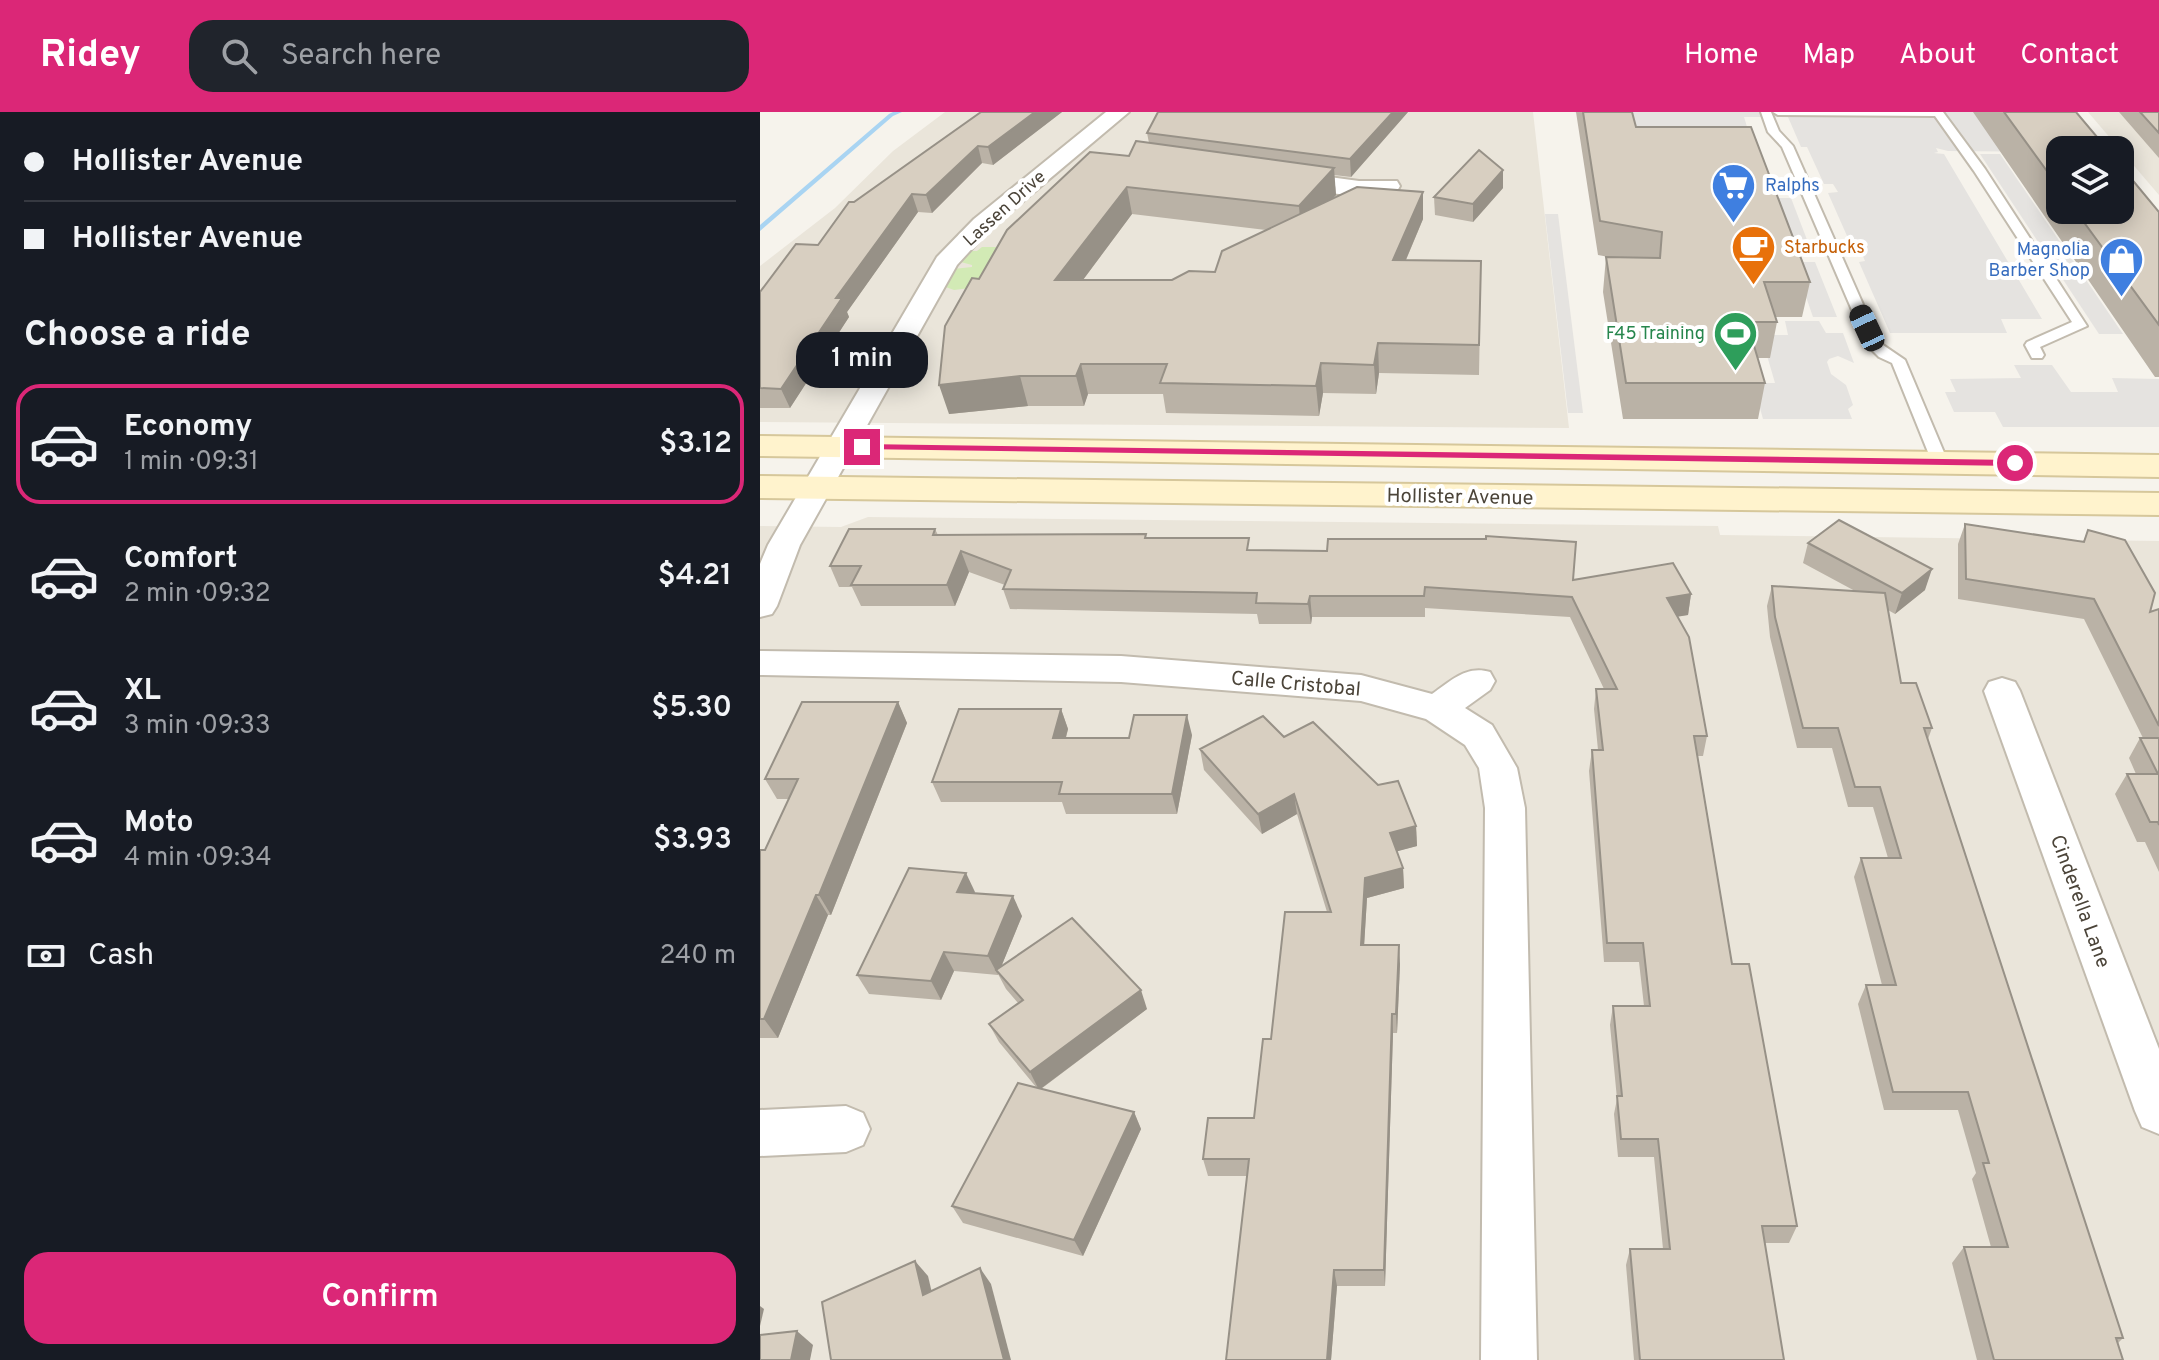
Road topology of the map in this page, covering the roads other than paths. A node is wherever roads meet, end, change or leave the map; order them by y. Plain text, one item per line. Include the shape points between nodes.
1 (1119, 112) edge
2 (1766, 112) edge
3 (1778, 112) edge
4 (1071, 149) junction
5 (1111, 154) edge
6 (1266, 175) edge
7 (1389, 186) edge
8 (2037, 355) dead end
9 (760, 446) edge
10 (838, 447) junction
11 (1940, 462) junction
12 (2159, 466) edge
13 (760, 487) edge
14 (815, 488) junction
15 (2159, 504) edge
16 (760, 606) edge
17 (760, 663) edge
18 (1477, 681) dead end
19 (2002, 691) dead end
20 (1438, 709) junction
21 (2159, 1111) edge
22 (846, 1129) dead end
23 (760, 1133) edge
24 (1509, 1360) edge

1 - 4 street, Lassen Drive
2 - 11 lane via 1787,146 1874,345 1898,360
3 - 8 lane via 1938,113 2079,322 2074,330 2032,345
4 - 5 street
4 - 10 street, Lassen Drive via 982,224 946,262
6 - 7 street via 1359,188
9 - 10 main road, Hollister Avenue
10 - 11 main road, Hollister Avenue
10 - 14 street, Lassen Drive
11 - 12 main road, Hollister Avenue
13 - 14 main road, Hollister Avenue
14 - 15 main road, Hollister Avenue
14 - 16 street, Lassen Drive via 784,545
17 - 20 street, Calle Cristobal via 1121,669 1361,688
18 - 20 street
19 - 21 street, Cinderella Lane
20 - 24 street, Calle Cristobal via 1479,735 1498,768 1505,808
22 - 23 street

